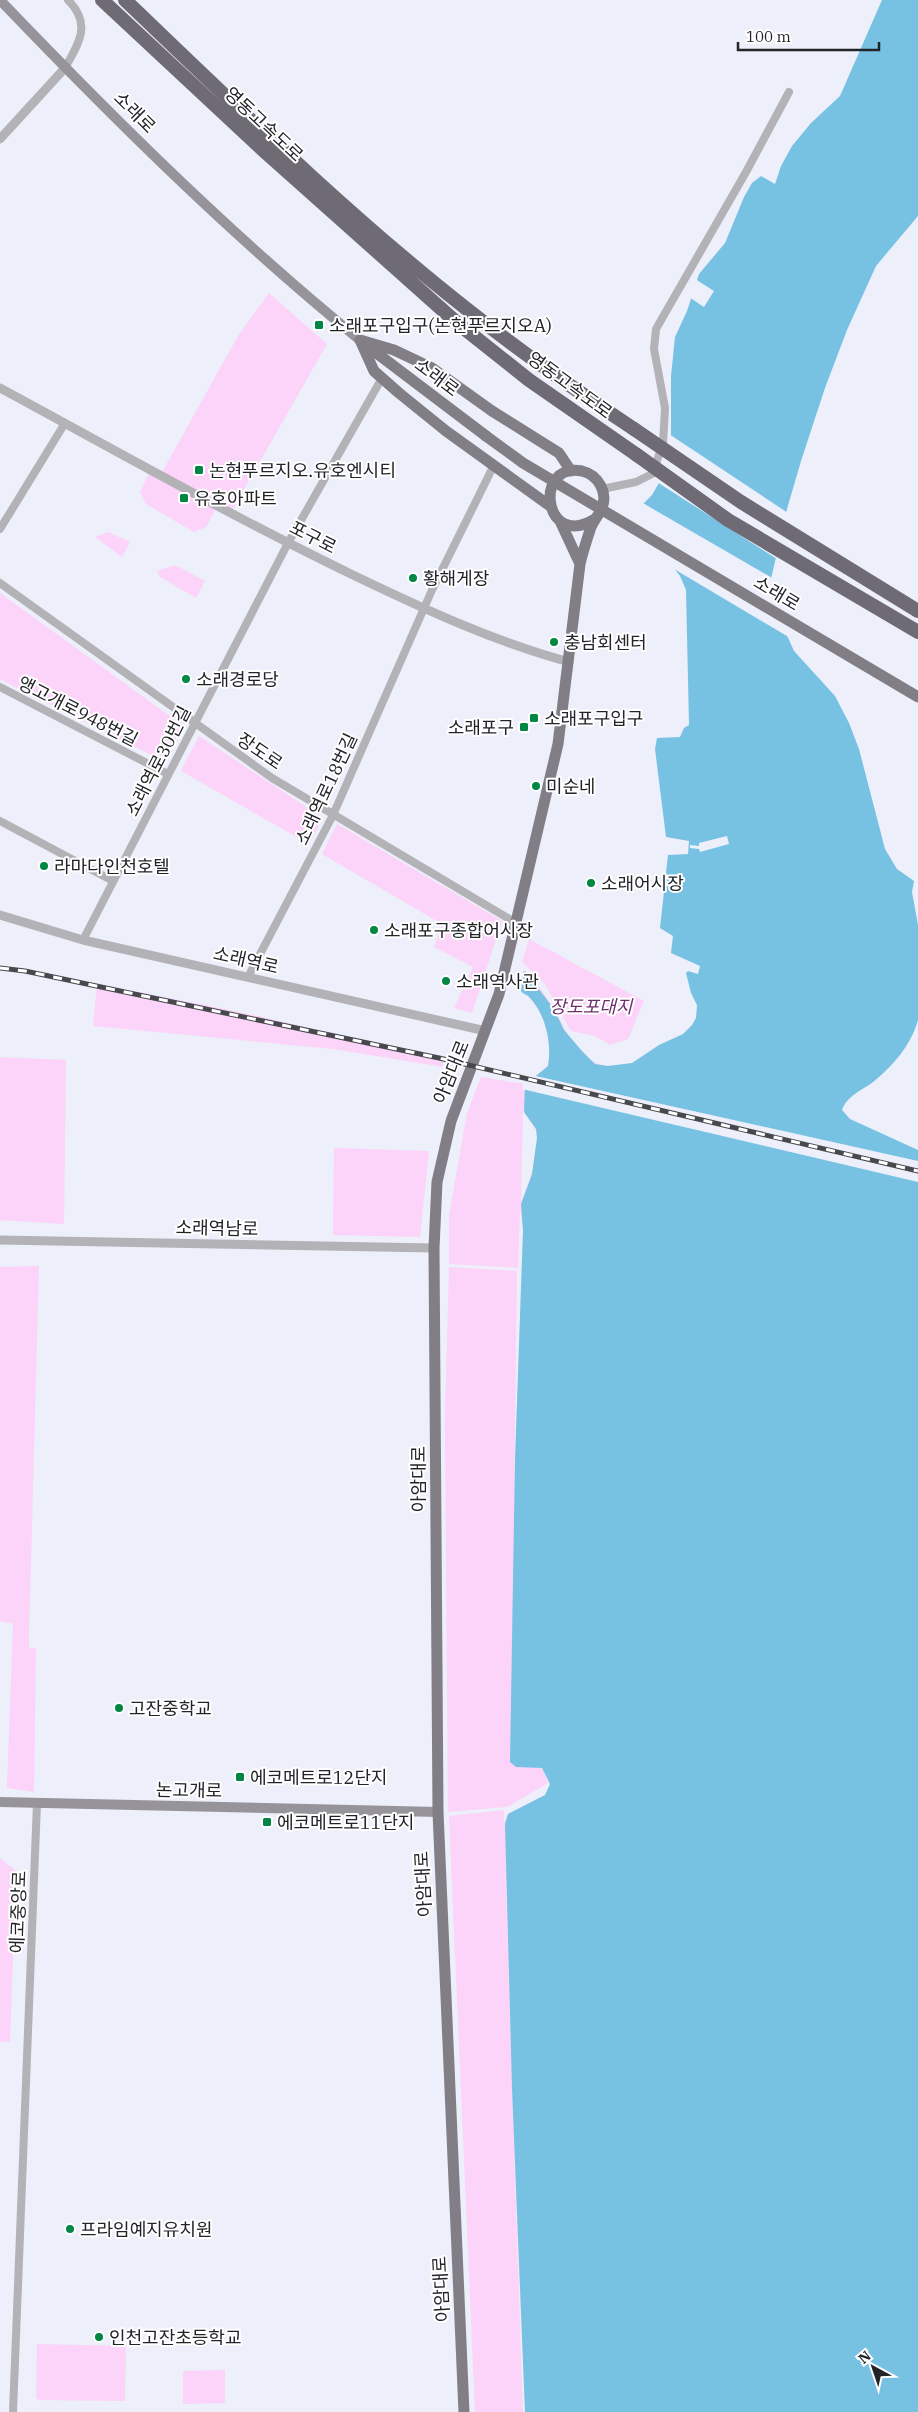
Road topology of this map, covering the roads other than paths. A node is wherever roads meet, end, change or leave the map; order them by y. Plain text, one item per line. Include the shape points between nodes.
1 (0, 0) edge
2 (68, 0) edge
3 (102, 0) edge
4 (128, 3) edge
5 (65, 68) junction
6 (789, 92) dead end
7 (0, 139) edge
8 (360, 340) junction
9 (382, 378) junction
10 (0, 388) edge
11 (64, 423) junction
12 (494, 466) junction
13 (571, 471) junction
14 (602, 489) junction
15 (550, 506) junction
16 (594, 519) junction
17 (560, 521) junction
18 (0, 529) edge
19 (288, 543) junction
20 (580, 564) junction
21 (0, 583) edge
22 (424, 609) junction
23 (918, 611) edge
24 (918, 632) edge
25 (569, 662) junction
26 (0, 687) edge
27 (918, 697) edge
28 (194, 724) junction
29 (168, 774) junction
30 (333, 815) junction
31 (0, 821) edge
32 (113, 881) junction
33 (0, 915) edge
34 (516, 923) junction
35 (82, 940) junction
36 (248, 978) junction
37 (486, 1031) junction
38 (0, 1240) edge
39 (434, 1248) junction
40 (0, 1802) edge
41 (37, 1803) junction
42 (438, 1812) junction
43 (12, 2412) edge
44 (464, 2412) edge

1 - 5 main road, 소래로
2 - 5 street via 75,6 83,24 79,45
3 - 24 highway, 영동고속도로, bridge via 263,150 456,322 529,380 728,520
4 - 23 highway, 영동고속도로, bridge via 370,229 526,355 741,502
5 - 7 street
5 - 8 main road, 소래로 via 221,219
6 - 14 street via 656,329 654,349 664,417 663,444 652,474 636,482
8 - 9 main road via 374,370
8 - 13 main road via 394,350 432,368 559,453
8 - 27 main road, 소래로, bridge via 486,436 569,490
9 - 12 main road via 430,419
9 - 19 street, 소래역로30번길
10 - 11 street, 포구로
11 - 18 street
11 - 19 street, 포구로
12 - 15 main road
12 - 22 street, 소래역로18번길
13 - 14 main road via 589,474
13 - 15 main road via 563,474 551,487
14 - 16 main road via 604,504
15 - 17 main road
16 - 17 main road via 578,526
16 - 20 main road, 아암대로
17 - 20 main road
19 - 22 street, 포구로
19 - 28 street, 소래역로30번길
20 - 25 main road, 아암대로
21 - 28 street, 장도로
22 - 25 street, 포구로
22 - 30 street, 소래역로18번길
25 - 34 main road, 아암대로 via 558,744
26 - 29 street, 앵고개로948번길
28 - 29 street, 소래역로30번길
28 - 30 street, 장도로
29 - 32 street, 소래역로30번길
30 - 34 street, 장도로
30 - 36 street, 소래역로18번길
31 - 32 street
32 - 35 street, 소래역로30번길
33 - 35 street, 소래역로
34 - 37 main road, 아암대로 via 499,994
35 - 36 street, 소래역로
36 - 37 street, 소래역로
37 - 39 main road, 아암대로 via 451,1121 436,1182
38 - 39 street, 소래역남로
39 - 42 main road, 아암대로
40 - 41 main road, 논고개로
41 - 42 main road, 논고개로
41 - 43 street, 에코중앙로
42 - 44 main road, 아암대로

